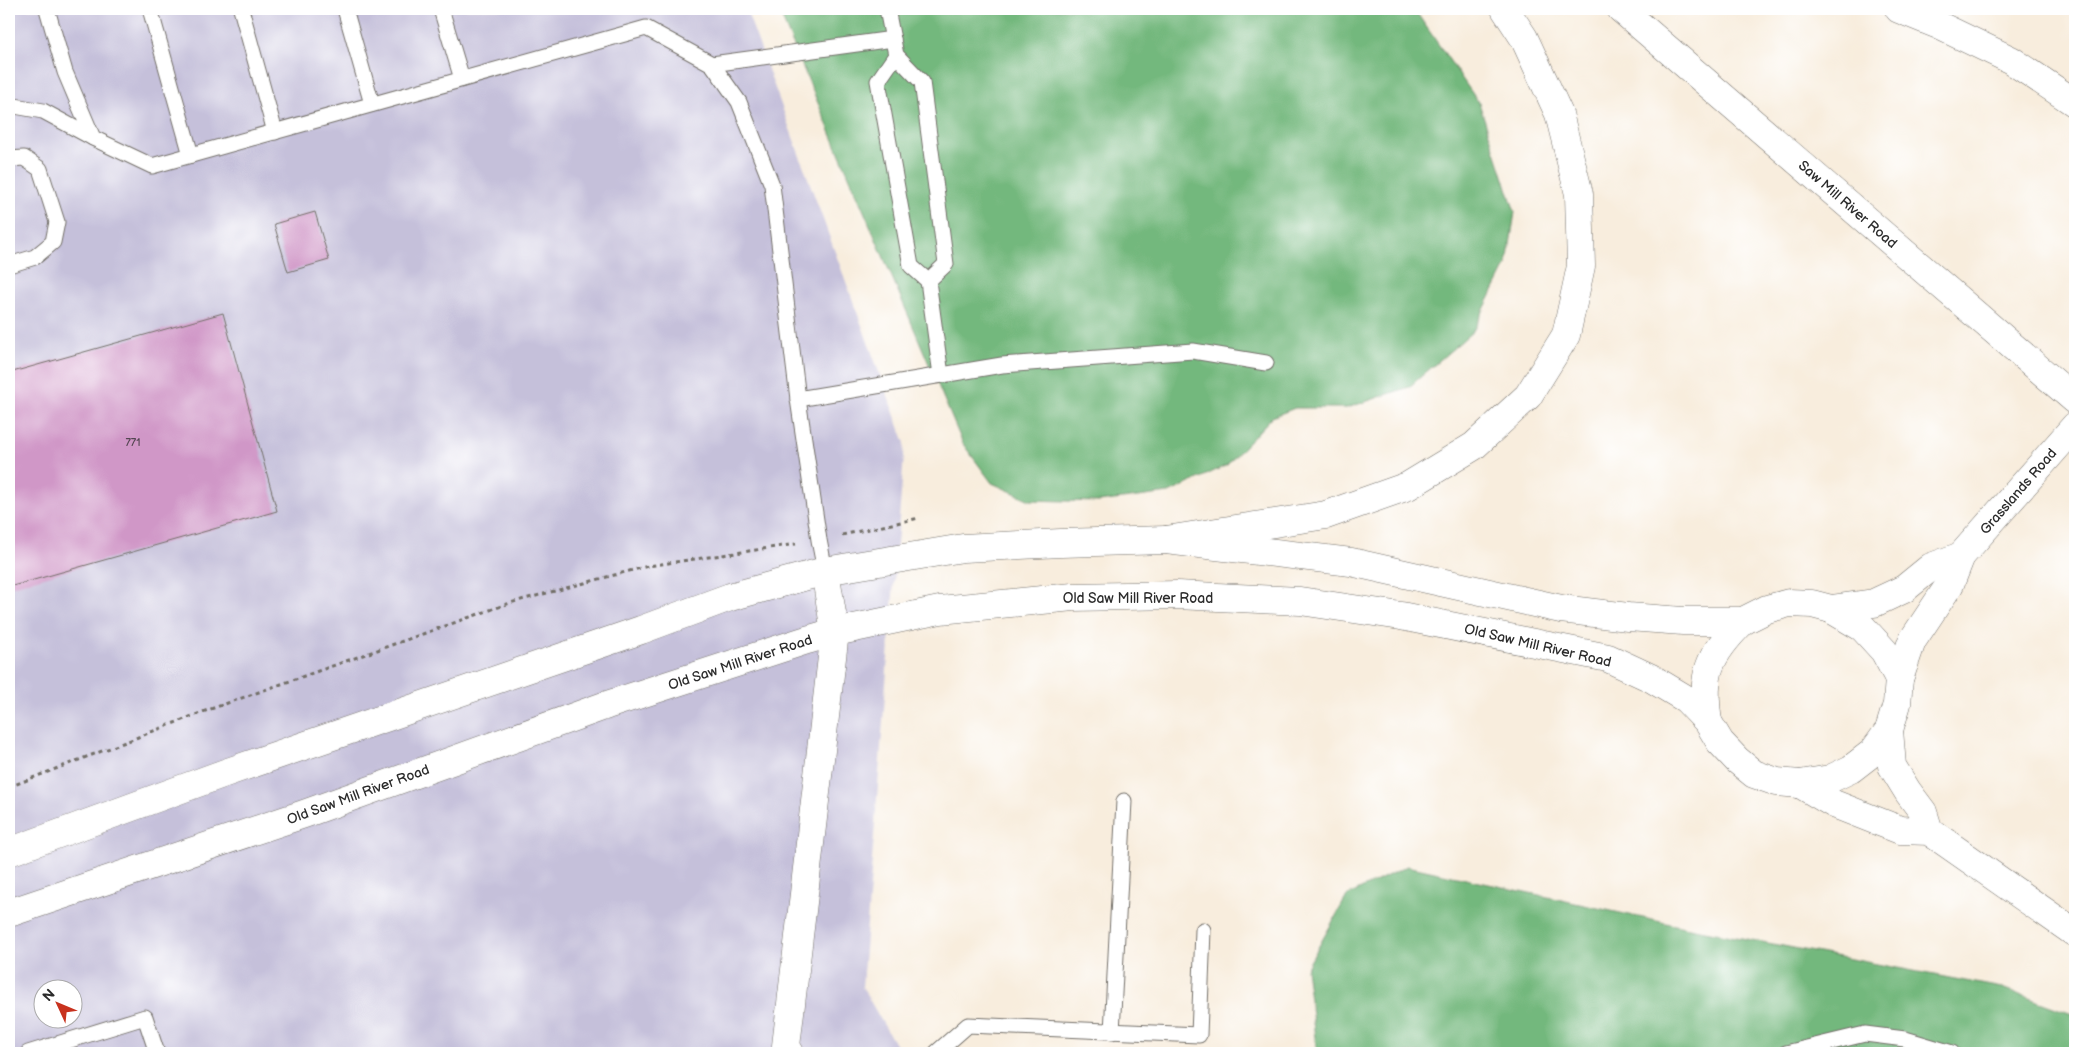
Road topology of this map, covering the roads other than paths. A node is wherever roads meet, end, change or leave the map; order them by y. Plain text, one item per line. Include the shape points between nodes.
1 (47, 9) edge
2 (150, 9) edge
3 (241, 9) edge
4 (345, 9) edge
5 (441, 9) edge
6 (887, 9) edge
7 (1505, 9) edge
8 (1621, 9) edge
9 (1899, 9) edge
10 (893, 40) junction
11 (896, 54) junction
12 (712, 64) junction
13 (462, 79) junction
14 (2075, 103) edge
15 (372, 104) junction
16 (9, 105) edge
17 (275, 132) junction
18 (93, 138) junction
19 (191, 155) junction
20 (9, 159) edge
21 (9, 265) edge
22 (928, 281) junction
23 (1266, 363) dead end
24 (941, 375) junction
25 (798, 399) junction
26 (2075, 400) edge
27 (2075, 426) edge
28 (1166, 540) junction
29 (1960, 556) junction
30 (825, 571) junction
31 (1831, 609) junction
32 (1742, 621) junction
33 (835, 632) junction
34 (1899, 679) junction
35 (1708, 722) junction
36 (1888, 730) junction
37 (1800, 784) junction
38 (1124, 802) dead end
39 (1929, 831) junction
40 (9, 852) edge
41 (9, 913) edge
42 (1203, 930) dead end
43 (2075, 933) edge
44 (1112, 1032) junction
45 (58, 1049) edge
46 (28, 1053) edge
47 (156, 1053) edge
48 (790, 1053) edge
49 (936, 1053) edge
50 (1786, 1053) edge
51 (1952, 1053) edge

1 - 18 lane via 65,72
2 - 19 lane
3 - 17 lane
4 - 15 lane
5 - 13 lane
6 - 10 lane
7 - 28 street via 1524,38 1559,114 1579,194 1582,266 1566,335 1528,396 1474,446 1408,486 1326,515
8 - 26 street, Saw Mill River Road
9 - 14 street via 2011,60
10 - 11 lane
10 - 12 lane
11 - 22 lane via 878,81 911,266
11 - 22 lane via 922,82 946,264
12 - 13 lane via 646,28
12 - 25 lane via 739,102 772,185
13 - 15 lane
15 - 17 lane
16 - 18 lane via 43,110
17 - 19 lane
18 - 19 lane via 152,166
20 - 21 lane via 24,158 40,169 57,222 53,242 35,257
22 - 24 lane
23 - 24 lane via 1193,351 1002,365
24 - 25 lane
25 - 30 lane
27 - 29 street, Grasslands Road
28 - 30 street via 963,548
28 - 32 street via 1351,562 1561,609 1684,621
29 - 31 street via 1931,567 1904,589 1874,603
29 - 34 street, Old Saw Mill River Road via 1950,584 1912,640
30 - 33 street
30 - 40 street via 730,598 225,773
31 - 32 street via 1812,604 1789,604 1767,609
31 - 34 street via 1863,628 1884,651
32 - 35 street via 1723,640 1713,657 1706,678
33 - 35 street, Old Saw Mill River Road via 940,610 1073,597 1177,595 1300,600 1402,616 1608,658 1686,699
33 - 41 street, Old Saw Mill River Road via 607,705 304,814
33 - 48 street via 786,1046
34 - 36 street, Old Saw Mill River Road via 1897,704
35 - 37 street, Old Saw Mill River Road via 1720,742 1754,774 1776,782
36 - 37 street, Old Saw Mill River Road via 1873,752 1851,769 1830,779
36 - 39 street via 1892,766 1923,812
37 - 39 street via 1834,804 1900,830
38 - 44 lane
39 - 43 street
42 - 44 lane via 1199,1035
44 - 49 lane via 968,1025
45 - 46 lane
45 - 47 lane via 145,1017
50 - 51 lane via 1865,1034 1905,1038

